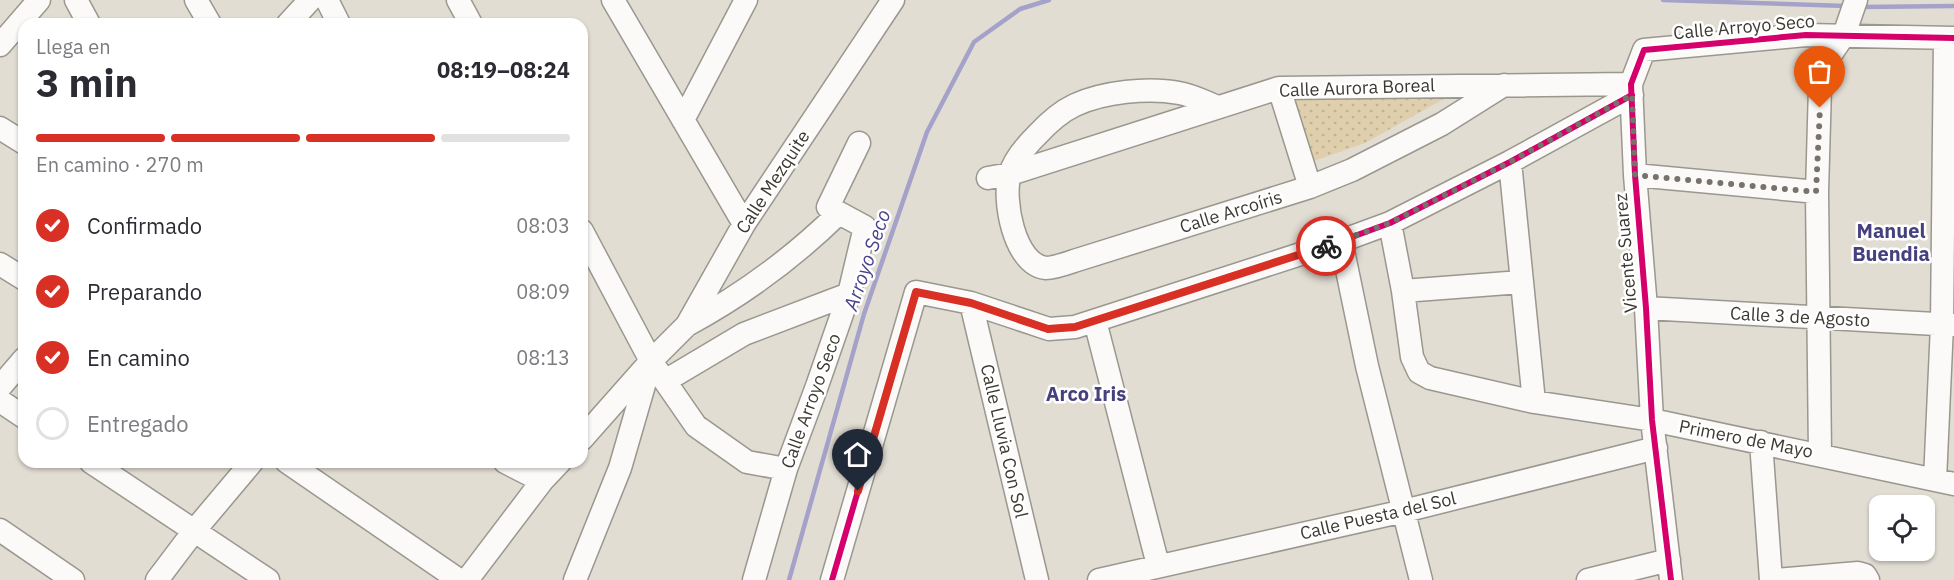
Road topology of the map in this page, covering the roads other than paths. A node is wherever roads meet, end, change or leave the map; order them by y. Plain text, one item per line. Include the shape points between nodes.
1 (39, 0) edge
2 (76, 0) edge
3 (196, 0) edge
4 (310, 0) edge
5 (327, 0) edge
6 (458, 0) edge
7 (613, 0) edge
8 (893, 0) edge
9 (1856, 0) edge
10 (741, 2) edge
11 (23, 18) edge
12 (86, 18) edge
13 (206, 18) edge
14 (294, 18) edge
15 (336, 18) edge
16 (468, 18) edge
17 (18, 24) edge
18 (1846, 29) junction
19 (1949, 38) edge
20 (0, 45) edge
21 (1644, 50) joint
22 (1504, 85) junction
23 (1279, 88) junction
24 (1631, 89) junction
25 (1218, 107) junction
26 (683, 120) junction
27 (0, 128) edge
28 (18, 139) edge
29 (859, 143) dead end
30 (1510, 162) junction
31 (1635, 175) junction
32 (999, 176) junction
33 (1310, 187) junction
34 (1816, 192) junction
35 (833, 210) junction
36 (1390, 223) junction
37 (744, 224) junction
38 (1341, 241) junction
39 (588, 242) edge
40 (0, 264) edge
41 (18, 275) edge
42 (1521, 282) junction
43 (1403, 291) junction
44 (849, 294) junction
45 (971, 303) junction
46 (1646, 308) junction
47 (1818, 319) junction
48 (1095, 321) junction
49 (687, 325) junction
50 (1948, 325) edge
51 (651, 361) junction
52 (18, 366) edge
53 (665, 381) junction
54 (0, 387) edge
55 (0, 401) edge
56 (1534, 402) junction
57 (18, 413) edge
58 (1652, 420) junction
59 (588, 432) edge
60 (1761, 442) junction
61 (1656, 448) junction
62 (1820, 454) junction
63 (100, 468) edge
64 (247, 468) edge
65 (296, 468) edge
66 (517, 468) edge
67 (554, 468) edge
68 (786, 469) junction
69 (542, 481) junction
70 (1945, 482) edge
71 (1404, 510) junction
72 (0, 530) edge
73 (194, 531) junction
74 (1158, 565) junction
75 (1670, 570) edge
76 (73, 580) edge
77 (157, 580) edge
78 (268, 580) edge
79 (459, 580) edge
80 (467, 580) edge
81 (575, 580) edge
82 (754, 580) edge
83 (832, 580) edge
84 (1037, 580) edge
85 (1099, 580) edge
86 (1421, 580) edge
87 (1587, 580) edge
88 (1771, 580) edge
89 (1777, 580) edge
90 (1868, 580) edge

1 - 11 street
2 - 12 street
3 - 13 street
4 - 14 street
5 - 15 street
6 - 16 street
7 - 26 street
8 - 37 street, Calle Mezquite
9 - 18 street
10 - 26 street
17 - 20 street
18 - 19 street, Calle Arroyo Seco
18 - 21 street, Calle Arroyo Seco
18 - 34 street via 1827,60 1820,87
19 - 50 street
21 - 24 street, Vicente Suarez
22 - 23 street, Calle Aurora Boreal
22 - 24 street, Calle Aurora Boreal
22 - 33 street, Calle Arcoíris via 1385,155
23 - 25 street, Calle Aurora Boreal
23 - 33 street
24 - 30 street
24 - 31 street, Vicente Suarez
25 - 32 street, Calle Aurora Boreal
25 - 32 street via 1180,93 1108,94 1074,105 1049,122
26 - 37 street
27 - 28 street
29 - 35 street
30 - 36 street
30 - 42 street
31 - 34 street
31 - 46 street, Vicente Suarez
32 - 33 street, Calle Arcoíris via 1022,253 1046,268
34 - 47 street
35 - 44 street, Calle Arroyo Seco via 865,227
35 - 49 street via 811,240 730,300
36 - 38 street
36 - 43 street
37 - 49 street, Calle Mezquite
38 - 48 street
38 - 71 street via 1367,366
39 - 51 street
40 - 41 street
42 - 43 street
42 - 56 street
43 - 56 street, Primero de Mayo via 1412,357 1419,372 1430,378
44 - 53 street via 744,334
44 - 68 street, Calle Arroyo Seco
45 - 48 street via 1048,329
45 - 83 street via 916,292
45 - 84 street, Calle Lluvia Con Sol
46 - 47 street, Calle 3 de Agosto
46 - 58 street, Vicente Suarez
47 - 50 street, Calle 3 de Agosto
47 - 62 street
48 - 74 street
49 - 51 street, Calle Mezquite
50 - 70 street
51 - 53 street
51 - 59 street, Calle Mezquite
51 - 81 street via 620,468
52 - 54 street
53 - 68 street via 696,426 747,462
55 - 57 street
56 - 58 street, Primero de Mayo
58 - 60 street, Primero de Mayo
58 - 61 street, Vicente Suarez
60 - 62 street, Primero de Mayo
60 - 88 street
61 - 71 street, Calle Puesta del Sol
61 - 75 street, Vicente Suarez
62 - 70 street, Primero de Mayo
63 - 73 street
64 - 73 street
65 - 79 street
66 - 69 street
67 - 69 street
68 - 82 street, Calle Arroyo Seco
69 - 80 street
71 - 74 street, Calle Puesta del Sol
71 - 86 street
72 - 76 street
73 - 77 street
73 - 78 street
74 - 85 street, Calle Puesta del Sol
75 - 87 street
89 - 90 street via 1858,573

